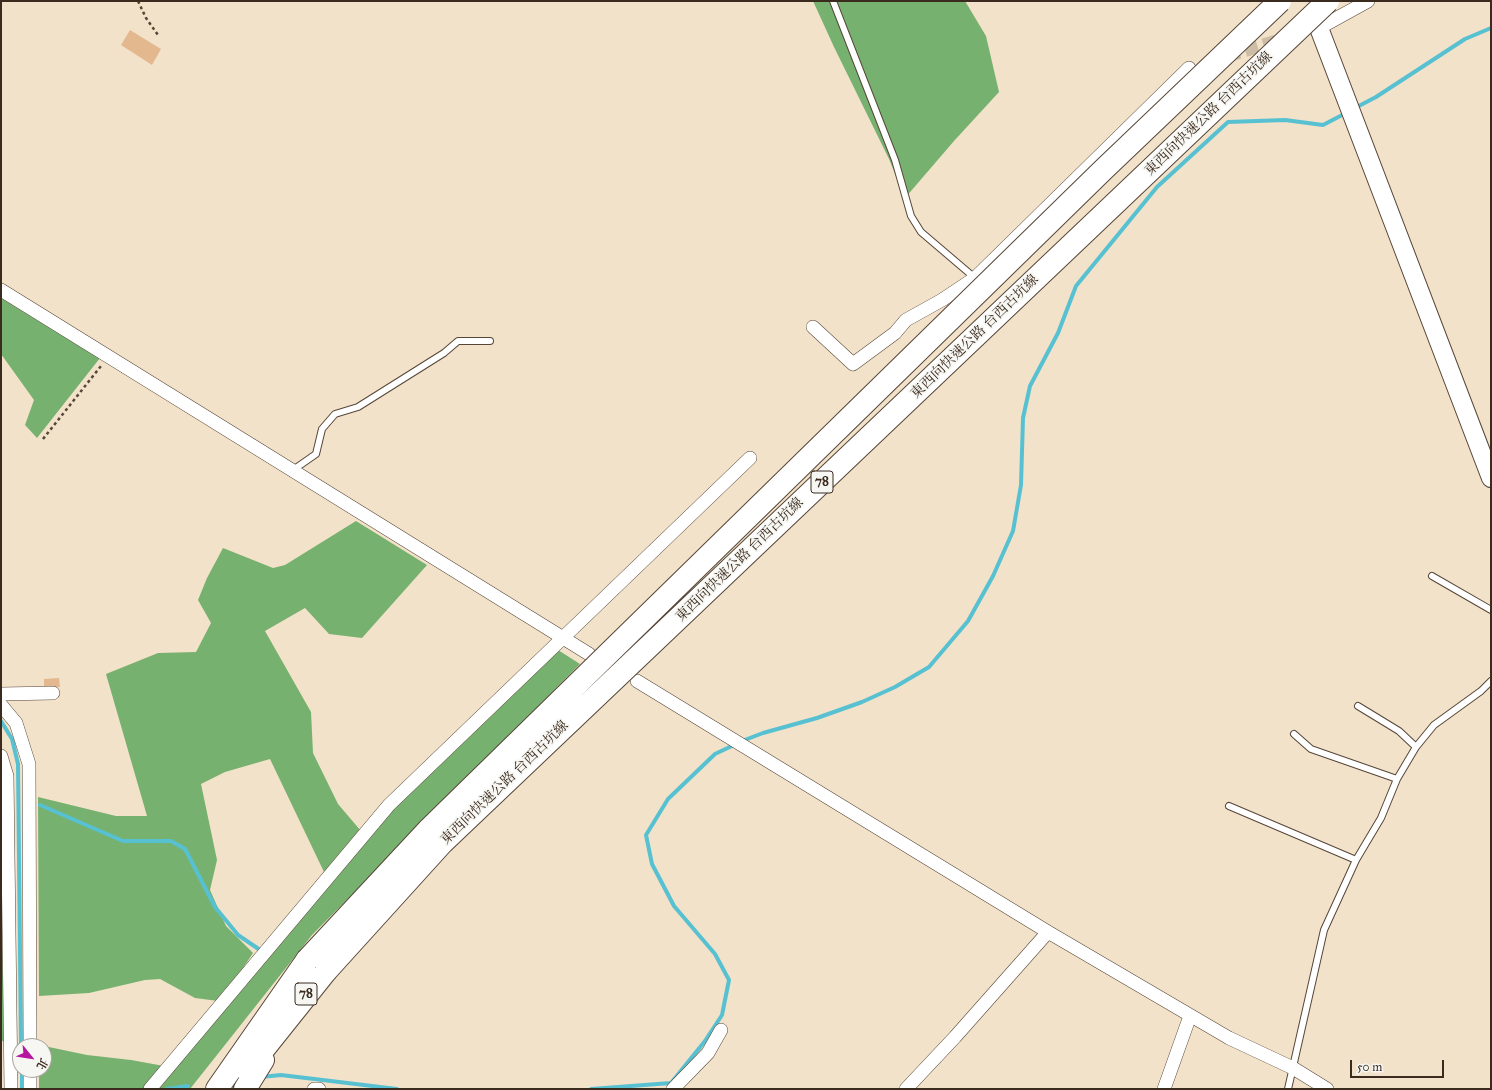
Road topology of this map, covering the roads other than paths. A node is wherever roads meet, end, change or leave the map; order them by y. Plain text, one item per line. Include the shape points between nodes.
1 (833, 1) edge
2 (1280, 1) edge
3 (1328, 1) edge
4 (1368, 1) edge
5 (1319, 28) joint
6 (1189, 68) dead end
7 (975, 278) junction
8 (1, 290) edge
9 (813, 327) dead end
10 (490, 341) dead end
11 (750, 458) dead end
12 (293, 470) junction
13 (1491, 478) edge
14 (1432, 576) dead end
15 (1491, 610) edge
16 (563, 639) junction
17 (589, 654) dead end
18 (637, 681) dead end
19 (1491, 681) edge
20 (53, 693) dead end
21 (1, 694) edge
22 (1, 705) edge
23 (1358, 706) dead end
24 (1294, 734) dead end
25 (1416, 747) junction
26 (1, 756) edge
27 (1397, 779) junction
28 (1229, 806) dead end
29 (1356, 860) junction
30 (1048, 932) junction
31 (317, 965) junction
32 (290, 984) junction
33 (1190, 1016) junction
34 (287, 1017) junction
35 (722, 1030) dead end
36 (30, 1038) edge
37 (1293, 1068) junction
38 (11, 1085) edge
39 (153, 1086) edge
40 (201, 1089) edge
41 (217, 1089) edge
42 (233, 1089) edge
43 (245, 1089) edge
44 (314, 1089) edge
45 (319, 1089) edge
46 (673, 1089) edge
47 (906, 1089) edge
48 (1164, 1089) edge
49 (1288, 1089) edge
50 (1327, 1089) edge

1 - 7 lane via 895,160 911,216 920,232
2 - 31 highway, 東西向快速公路 台西古坑線 / 78, bridge via 1092,181 430,828
3 - 31 highway, 東西向快速公路 台西古坑線 / 78, bridge via 442,843
4 - 5 street
5 - 13 street
6 - 7 street
7 - 9 street via 906,320 895,333 853,364
8 - 12 street
10 - 12 lane via 458,341 444,353 358,407 335,414 322,429 316,454
11 - 16 street
12 - 16 street
14 - 15 lane
16 - 17 street
16 - 39 street via 389,804
18 - 30 street
19 - 25 lane via 1434,725
20 - 21 street
22 - 36 street via 16,723 29,764
23 - 25 lane via 1399,730
24 - 27 lane via 1311,749
25 - 27 lane
26 - 38 street via 6,776
27 - 29 lane via 1381,818
28 - 29 lane
29 - 37 lane via 1324,930
30 - 33 street
30 - 47 street
31 - 32 highway, 東西向快速公路 台西古坑線 / 78
31 - 34 highway, 東西向快速公路 台西古坑線 / 78
32 - 40 highway
32 - 41 highway
33 - 37 street via 1229,1038
33 - 48 street
34 - 42 highway
34 - 43 highway
35 - 46 street via 708,1053
37 - 49 lane
37 - 50 street
44 - 45 street

